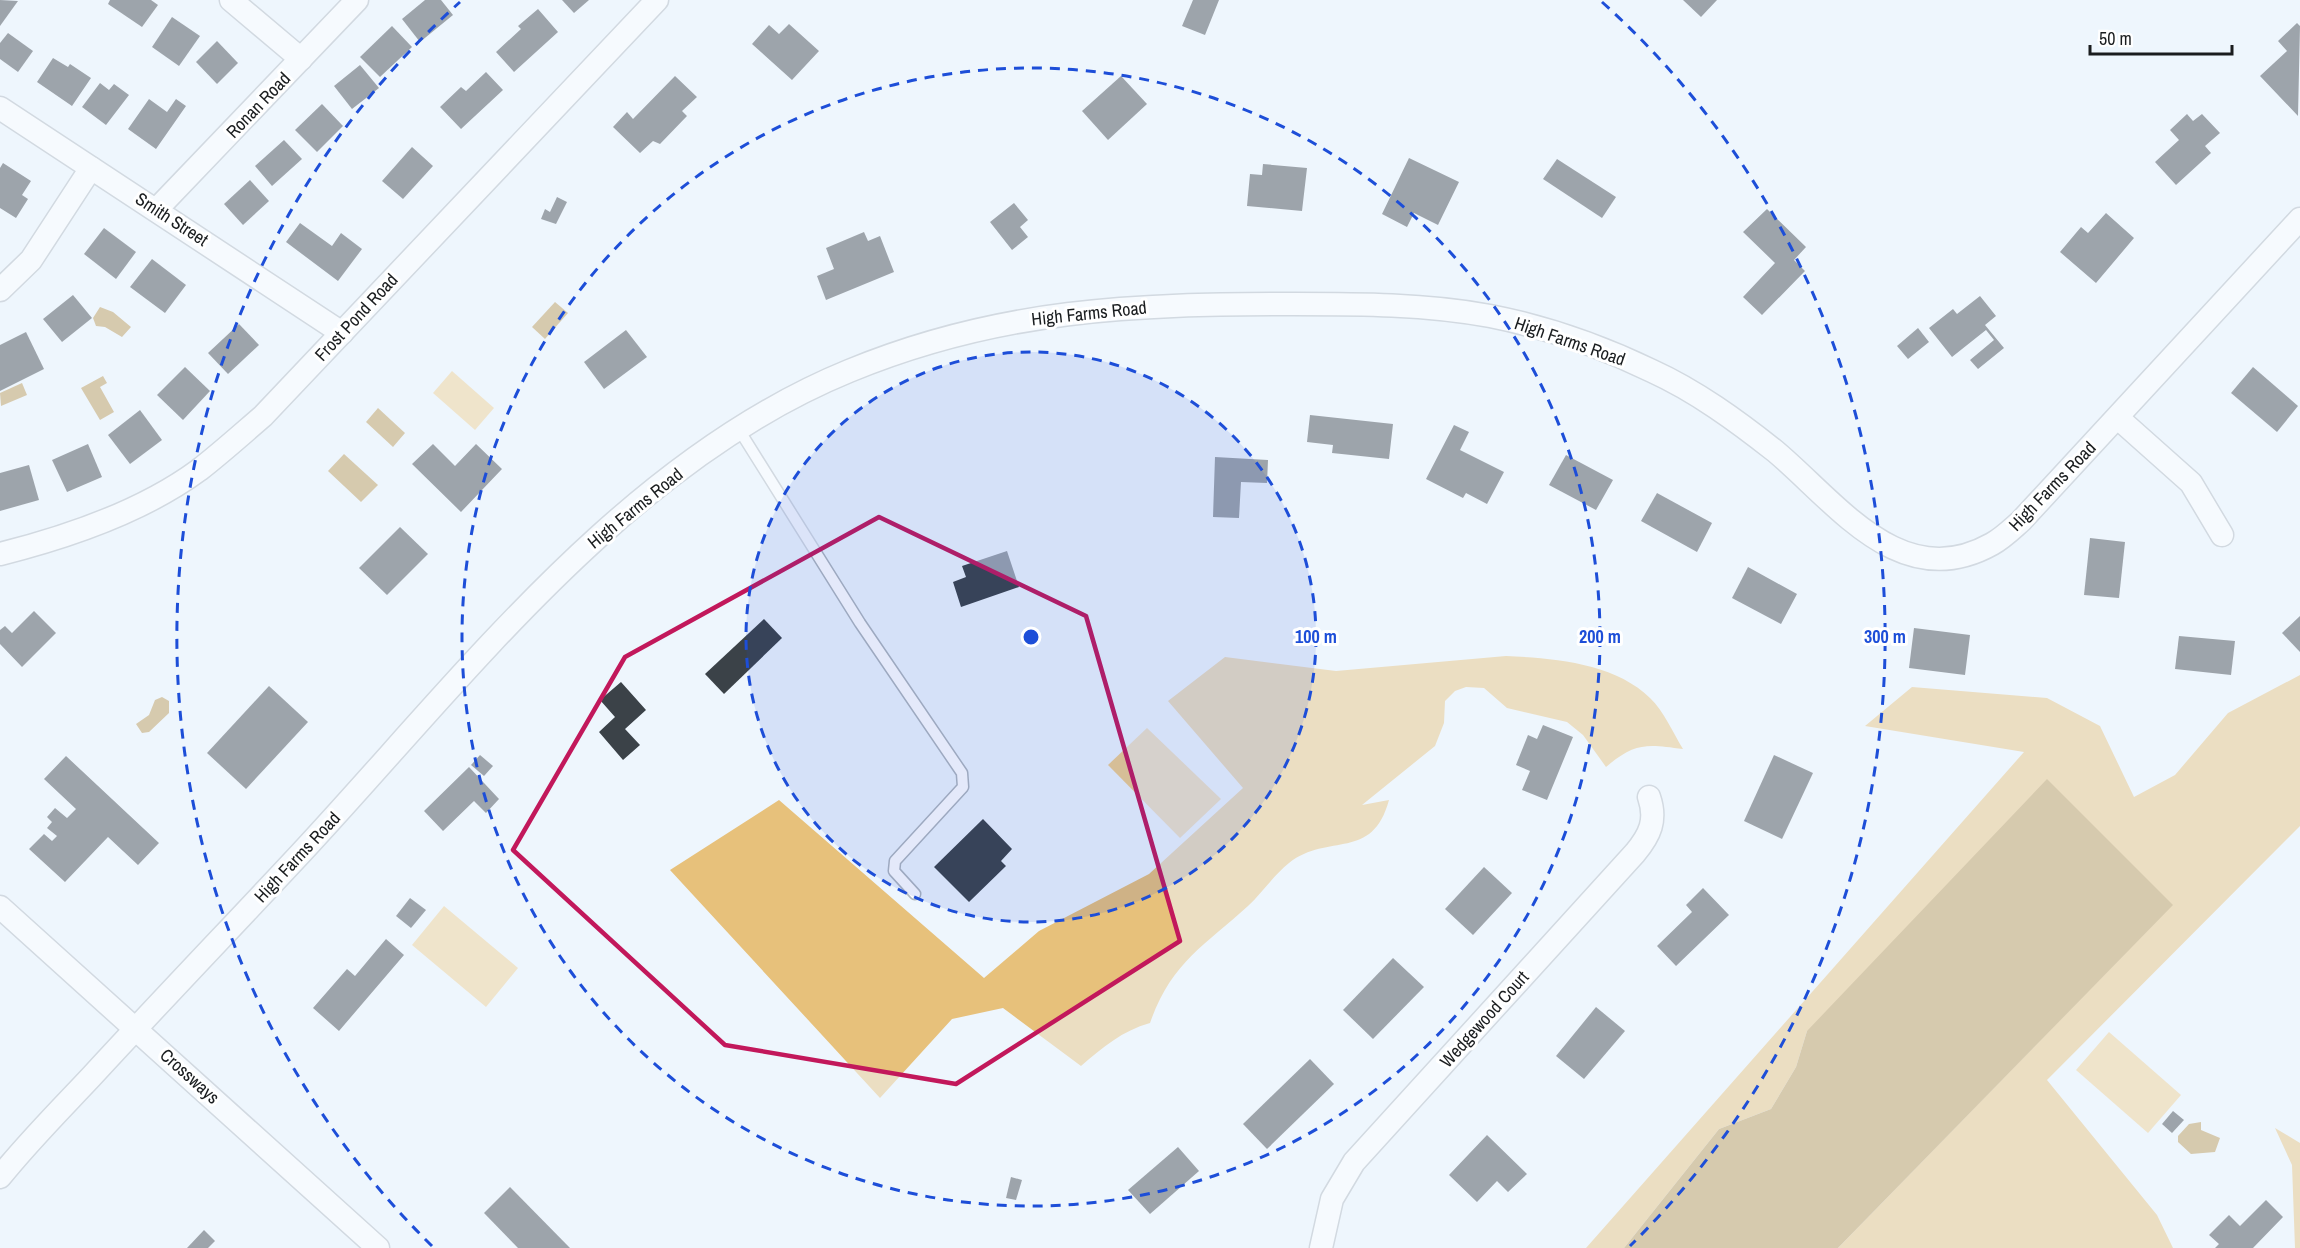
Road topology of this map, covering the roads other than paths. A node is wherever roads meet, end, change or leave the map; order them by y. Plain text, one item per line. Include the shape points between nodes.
1 (231, 0) edge
2 (357, 0) edge
3 (657, 0) edge
4 (301, 59) junction
5 (0, 108) edge
6 (91, 168) junction
7 (157, 209) junction
8 (2300, 219) edge
9 (0, 290) edge
10 (342, 333) junction
11 (2118, 418) junction
12 (738, 428) junction
13 (2222, 535) dead end
14 (0, 554) edge
15 (1649, 797) dead end
16 (915, 894) dead end
17 (0, 907) edge
18 (136, 1028) junction
19 (0, 1177) edge
20 (378, 1248) edge
21 (1321, 1248) edge

1 - 4 street
2 - 4 street, Ronan Road
3 - 10 street, Frost Pond Road
4 - 7 street, Ronan Road
5 - 6 street, Smith Street
6 - 7 street, Smith Street
6 - 9 street via 32,260
7 - 10 street, Smith Street
8 - 11 street, High Farms Road
10 - 14 street, Frost Pond Road via 263,416 198,471 129,510 58,540
11 - 12 street, High Farms Road via 2021,521 1994,543 1964,556 1945,559 1901,553 1874,539 1772,449 1705,400 1661,375 1547,329 1488,315 1347,304 1204,304 1112,308 1022,320 915,345 834,377
11 - 13 street via 2191,483
12 - 16 lane via 860,623 962,772 963,787 895,861 894,871
12 - 18 street, High Farms Road via 662,483 570,562
15 - 21 street, Wedgewood Court via 1653,820 1650,832 1635,853 1354,1162 1332,1199
17 - 18 street, Crossways
18 - 19 street, High Farms Road
18 - 20 street, Crossways

